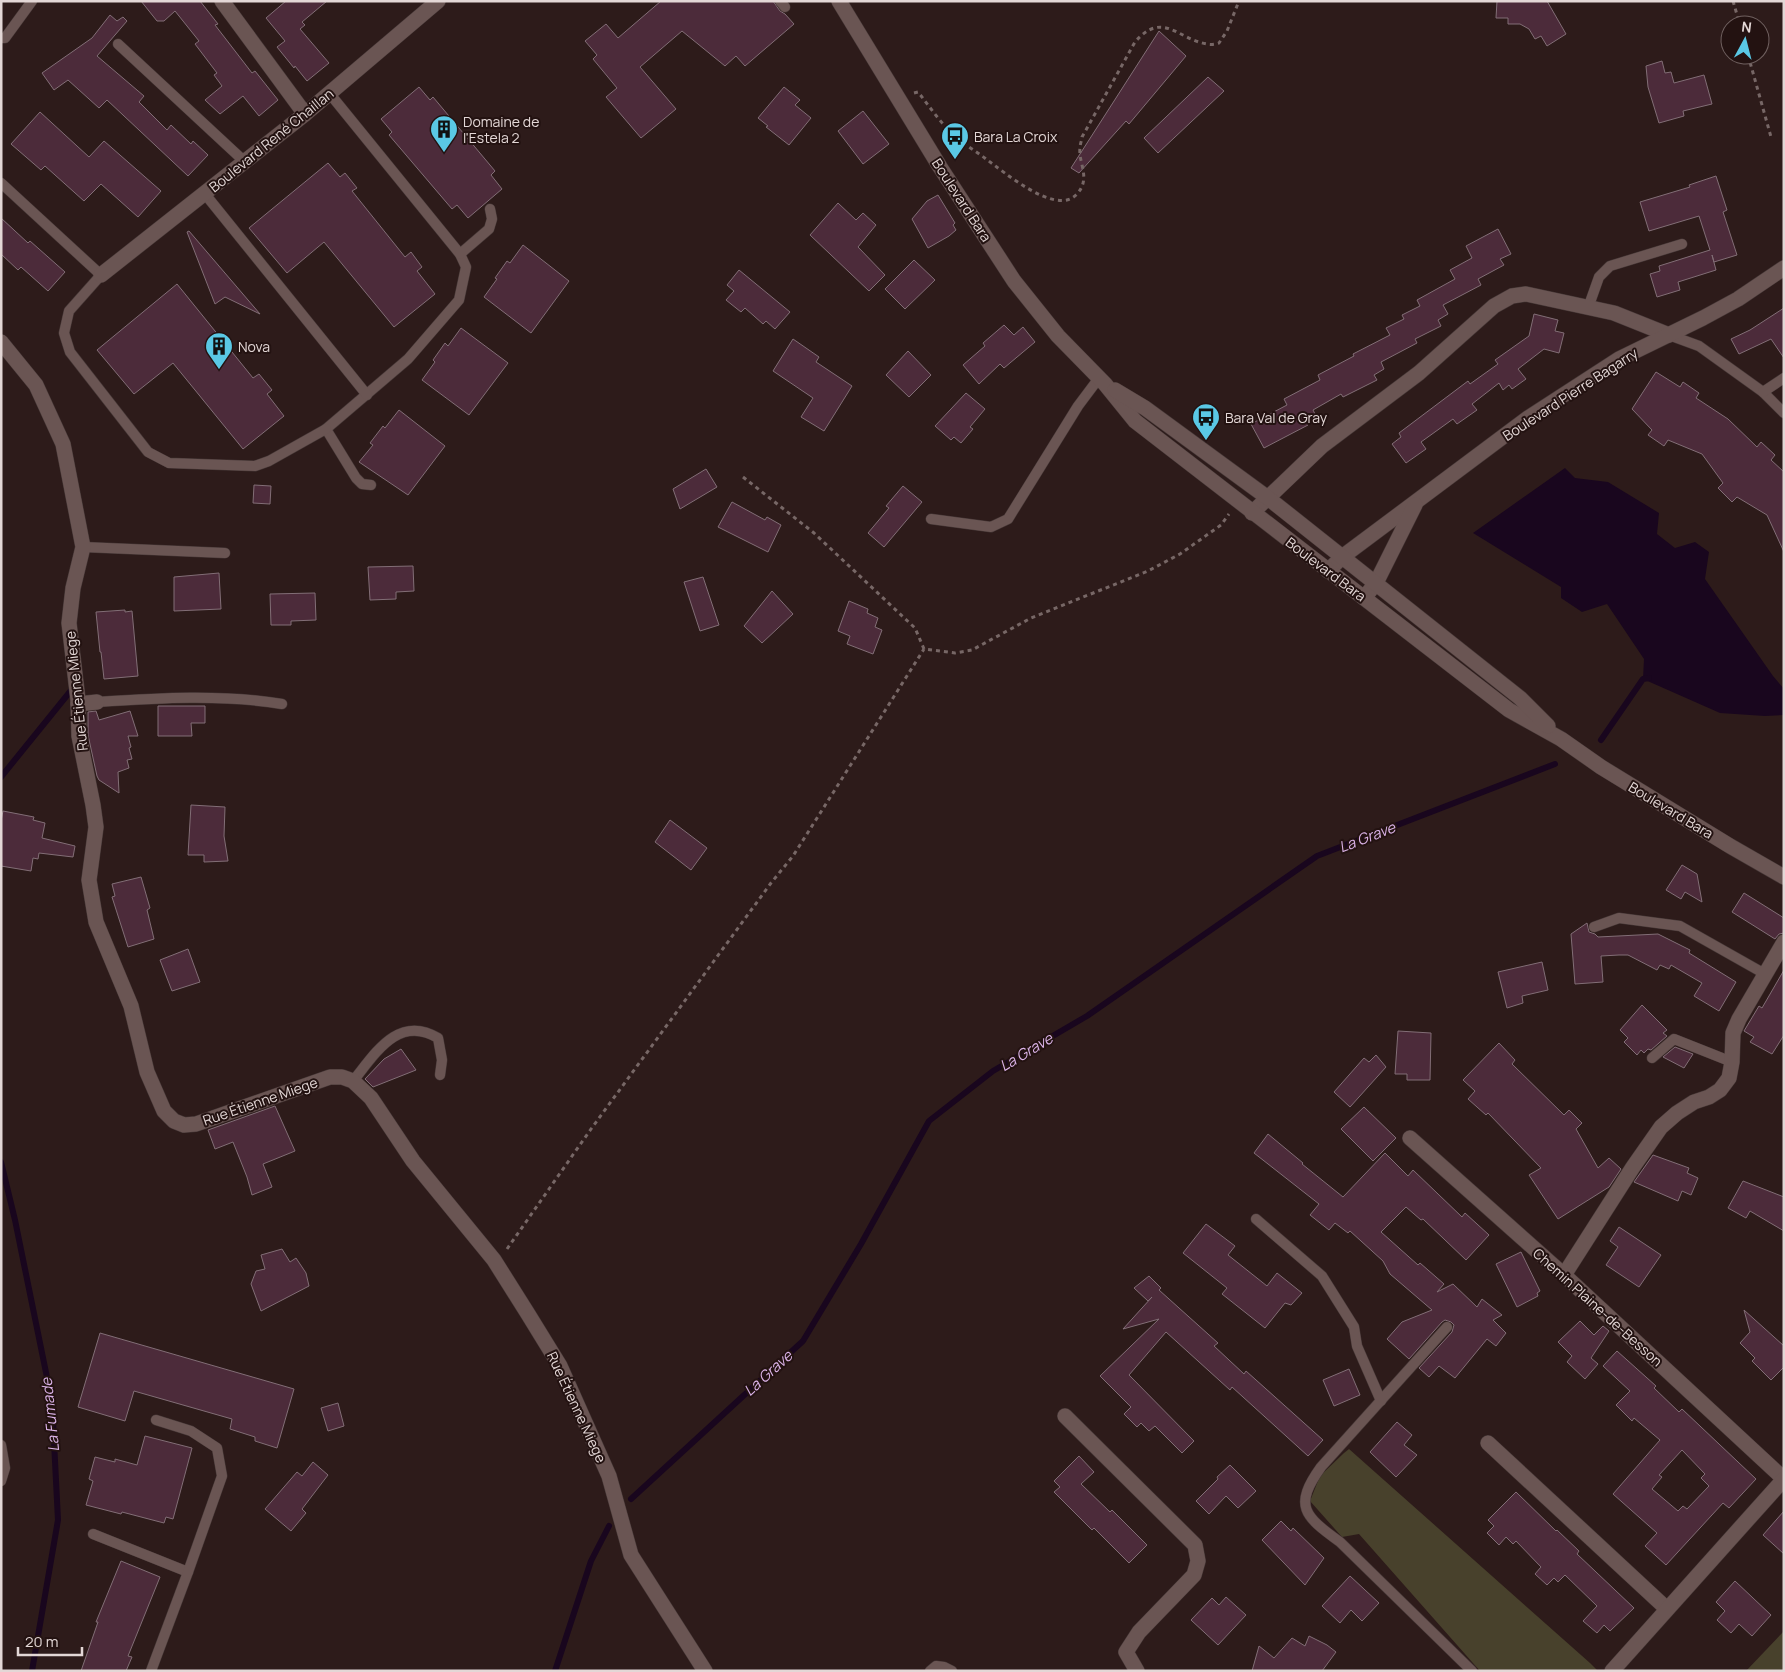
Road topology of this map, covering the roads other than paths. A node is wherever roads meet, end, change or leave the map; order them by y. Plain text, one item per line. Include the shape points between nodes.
1 (32, 1) edge
2 (222, 1) edge
3 (438, 1) edge
4 (839, 1) edge
5 (1, 38) edge
6 (118, 44) dead end
7 (330, 94) junction
8 (305, 114) junction
9 (245, 162) junction
10 (1, 183) edge
11 (204, 194) junction
12 (490, 209) dead end
13 (1682, 244) dead end
14 (460, 254) junction
15 (1784, 268) edge
16 (101, 275) junction
17 (1588, 308) junction
18 (1668, 335) junction
19 (1, 342) edge
20 (1784, 378) edge
21 (1102, 381) junction
22 (1762, 392) junction
23 (367, 395) junction
24 (1784, 412) edge
25 (326, 429) junction
26 (371, 484) dead end
27 (1268, 498) junction
28 (1417, 501) junction
29 (1252, 513) junction
30 (931, 518) dead end
31 (83, 547) junction
32 (225, 553) dead end
33 (1342, 557) junction
34 (1328, 571) junction
35 (1376, 583) junction
36 (1364, 598) junction
37 (97, 702) joint
38 (78, 704) junction
39 (282, 704) dead end
40 (1561, 739) junction
41 (1784, 877) edge
42 (1594, 927) dead end
43 (1784, 942) edge
44 (1765, 974) junction
45 (1652, 1058) dead end
46 (1732, 1062) junction
47 (440, 1075) dead end
48 (353, 1081) junction
49 (1410, 1138) dead end
50 (1256, 1219) dead end
51 (1564, 1274) junction
52 (1447, 1327) dead end
53 (1381, 1401) junction
54 (1065, 1416) dead end
55 (156, 1420) dead end
56 (1488, 1443) dead end
57 (1, 1445) edge
58 (1784, 1479) edge
59 (1, 1482) edge
60 (93, 1534) dead end
61 (188, 1572) junction
62 (1667, 1609) junction
63 (150, 1671) edge
64 (705, 1671) edge
65 (930, 1671) edge
66 (952, 1671) edge
67 (1138, 1671) edge
68 (1472, 1671) edge
69 (1612, 1671) edge

1 - 5 lane via 5,38
2 - 8 street
3 - 7 street, Boulevard René Chaillan
4 - 21 street, Boulevard Bara via 1014,281 1058,336
6 - 9 lane
7 - 8 street, Boulevard René Chaillan
7 - 14 lane
8 - 9 street, Boulevard René Chaillan
9 - 11 street, Boulevard René Chaillan
10 - 16 lane
11 - 16 street, Boulevard René Chaillan
11 - 23 lane
12 - 14 lane via 489,229
13 - 17 lane via 1610,266 1599,277
14 - 23 lane via 466,268 459,300 408,358
15 - 18 street, Boulevard Pierre Bagarry via 1738,299
16 - 25 lane via 69,311 64,333 70,352 148,452 169,463 255,466
17 - 18 street via 1614,313
17 - 27 street via 1526,294 1512,296 1494,306 1419,373 1322,446
18 - 22 lane via 1699,346
18 - 28 street, Boulevard Pierre Bagarry via 1619,359 1528,418
19 - 31 street, Rue Étienne Miege via 36,385 63,444
20 - 22 lane
21 - 27 street, Boulevard Bara via 1145,408
21 - 29 street, Boulevard Bara via 1135,421
21 - 30 lane via 1078,406 1008,519 991,527
22 - 24 lane
23 - 25 lane
25 - 26 lane via 356,478 362,484
27 - 29 street
27 - 33 street, Boulevard Bara
28 - 33 street, Boulevard Pierre Bagarry
28 - 35 street, Boulevard Pierre Bagarry
29 - 34 street, Boulevard Bara
31 - 32 lane
31 - 38 street, Rue Étienne Miege via 69,622
33 - 34 street, Boulevard Pierre Bagarry
33 - 35 street, Boulevard Bara
34 - 36 street, Boulevard Bara
35 - 36 street, Boulevard Pierre Bagarry
35 - 40 street, Boulevard Bara via 1520,698
36 - 40 street, Boulevard Bara via 1509,710
37 - 38 street
37 - 39 lane via 218,698
38 - 48 street, Rue Étienne Miege via 79,736 96,827 88,880 91,901 96,922 131,1006 147,1072 164,1110 174,1122 196,1124 330,1077
40 - 41 street, Boulevard Bara via 1601,767
42 - 44 lane via 1619,918 1680,926
43 - 44 street
44 - 46 street via 1733,1034
45 - 46 lane via 1674,1039
46 - 51 street via 1729,1078 1720,1090 1694,1102 1661,1127
47 - 48 lane via 442,1060 438,1038 412,1030 397,1034 381,1047
48 - 64 street, Rue Étienne Miege via 371,1098 414,1161 494,1260 560,1366 609,1476 630,1555
49 - 51 street, Chemin Plaine-de-Besson
50 - 53 lane via 1322,1276 1354,1327 1357,1346
51 - 58 street, Chemin Plaine-de-Besson
52 - 53 lane
53 - 68 lane via 1310,1482 1304,1497 1306,1512
54 - 67 street via 1195,1545 1198,1561 1194,1575 1139,1632 1126,1652
55 - 61 lane via 191,1431 217,1448 222,1476
56 - 62 street
57 - 59 lane via 5,1468
58 - 62 street
60 - 61 lane
61 - 63 lane
62 - 69 street
65 - 66 lane via 936,1666

